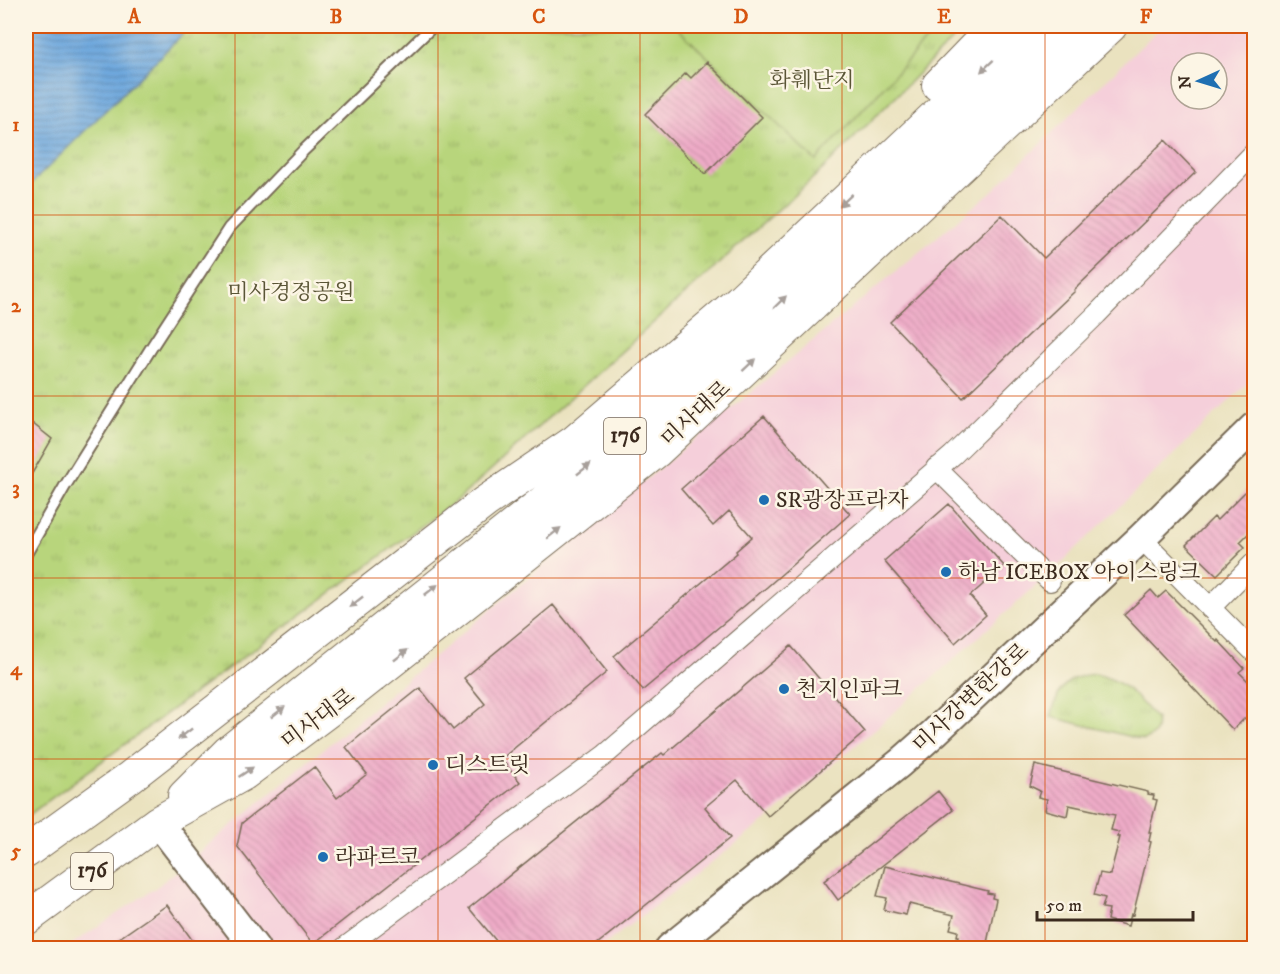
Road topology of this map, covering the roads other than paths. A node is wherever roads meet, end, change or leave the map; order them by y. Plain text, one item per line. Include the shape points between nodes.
1 (433, 26) edge
2 (995, 26) edge
3 (1030, 26) edge
4 (1071, 26) edge
5 (1111, 26) edge
6 (1254, 153) edge
7 (1254, 427) edge
8 (936, 468) junction
9 (485, 502) junction
10 (1141, 538) junction
11 (26, 554) edge
12 (1254, 563) edge
13 (1050, 581) dead end
14 (1210, 608) junction
15 (1254, 652) edge
16 (158, 822) junction
17 (26, 852) edge
18 (26, 919) edge
19 (255, 948) edge
20 (344, 948) edge
21 (670, 948) edge

1 - 11 lane via 229,228
2 - 9 main road via 931,92 693,314 530,456
3 -> 9 main road, 176 via 738,302 575,441
16 -> 4 main road, 미사대로 / 176 via 228,752 633,430 764,317
16 -> 5 main road, 미사대로 via 244,774 656,453
6 - 8 street via 1097,314
7 - 10 street, 미사강변한강로
8 - 13 street
8 - 20 street via 605,755
9 -> 17 main road, 176 via 130,777
10 - 14 street
10 - 21 street, 미사강변한강로 via 909,755
12 - 14 street
14 - 15 street
16 - 18 main road, 미사대로 / 176
16 - 19 street

